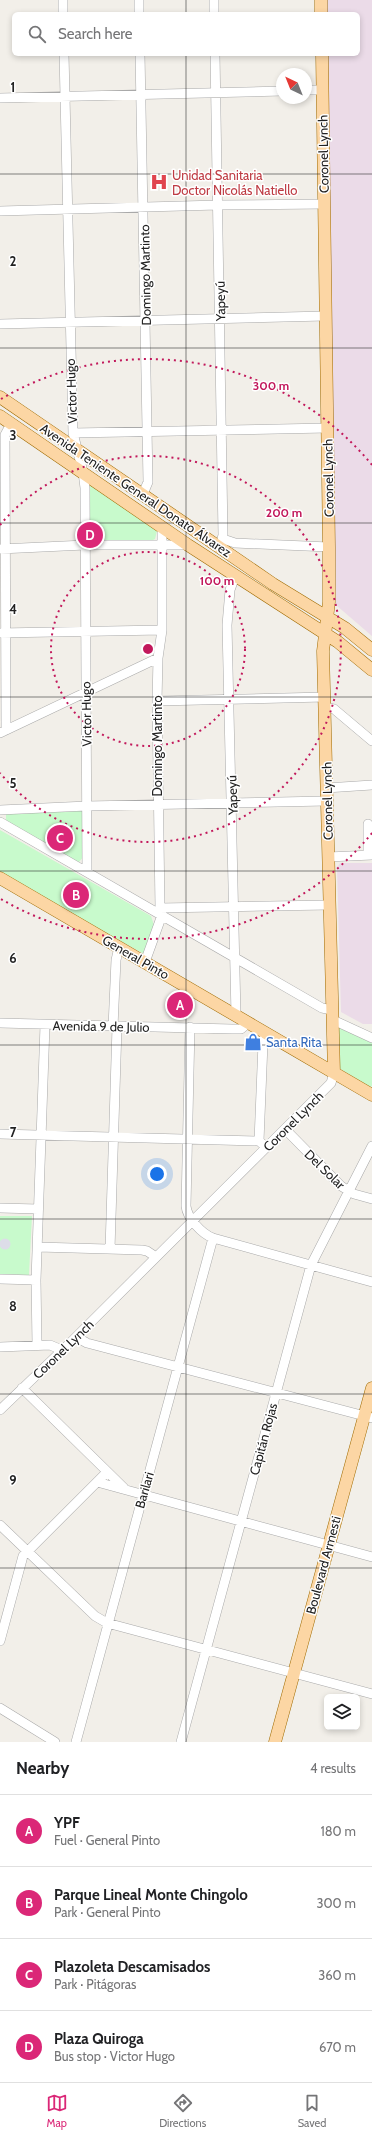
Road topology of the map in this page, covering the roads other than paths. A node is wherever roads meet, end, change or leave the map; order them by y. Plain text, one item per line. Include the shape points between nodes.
1 (63, 0) edge
2 (139, 0) edge
3 (214, 0) edge
4 (321, 0) edge
5 (63, 12) edge
6 (139, 12) edge
7 (214, 12) edge
8 (321, 12) edge
9 (64, 56) edge
10 (140, 56) edge
11 (215, 56) edge
12 (322, 56) edge
13 (312, 90) edge
14 (322, 90) junction
15 (276, 91) edge
16 (216, 93) junction
17 (141, 94) junction
18 (65, 96) junction
19 (0, 98) edge
20 (324, 204) junction
21 (218, 205) junction
22 (144, 207) junction
23 (68, 209) junction
24 (0, 211) edge
25 (324, 316) junction
26 (220, 318) junction
27 (146, 319) junction
28 (69, 322) junction
29 (0, 324) edge
30 (0, 397) edge
31 (0, 416) edge
32 (12, 424) junction
33 (327, 428) junction
34 (222, 431) junction
35 (73, 433) junction
36 (147, 433) junction
37 (3, 435) edge
38 (76, 450) junction
39 (83, 472) junction
40 (143, 494) junction
41 (162, 528) junction
42 (85, 545) junction
43 (188, 545) junction
44 (164, 546) junction
45 (227, 546) junction
46 (329, 546) junction
47 (3, 549) edge
48 (235, 576) junction
49 (327, 617) junction
50 (162, 630) junction
51 (85, 632) junction
52 (3, 633) edge
53 (325, 634) junction
54 (372, 650) edge
55 (158, 658) junction
56 (372, 670) edge
57 (86, 693) junction
58 (229, 698) junction
59 (157, 701) junction
60 (324, 702) junction
61 (3, 732) edge
62 (372, 741) edge
63 (372, 785) edge
64 (326, 788) junction
65 (326, 801) junction
66 (232, 803) junction
67 (157, 804) junction
68 (88, 806) junction
69 (0, 810) edge
70 (0, 822) edge
71 (368, 824) dead end
72 (370, 855) edge
73 (328, 857) junction
74 (87, 871) junction
75 (0, 878) edge
76 (329, 905) junction
77 (234, 906) junction
78 (161, 911) junction
79 (119, 947) junction
80 (235, 957) junction
81 (145, 962) junction
82 (236, 1015) junction
83 (332, 1015) junction
84 (0, 1023) edge
85 (248, 1023) junction
86 (45, 1025) junction
87 (115, 1027) junction
88 (190, 1027) junction
89 (266, 1033) junction
90 (372, 1038) edge
91 (334, 1073) junction
92 (372, 1095) edge
93 (285, 1129) junction
94 (0, 1134) edge
95 (41, 1135) junction
96 (114, 1138) junction
97 (188, 1140) junction
98 (263, 1144) junction
99 (372, 1146) edge
100 (348, 1191) junction
101 (372, 1198) edge
102 (0, 1208) edge
103 (38, 1209) junction
104 (193, 1221) junction
105 (214, 1238) junction
106 (38, 1246) junction
107 (110, 1249) junction
108 (156, 1257) junction
109 (312, 1264) junction
110 (0, 1279) edge
111 (36, 1280) junction
112 (372, 1282) edge
113 (76, 1337) junction
114 (37, 1344) junction
115 (0, 1347) edge
116 (62, 1350) junction
117 (179, 1366) junction
118 (22, 1388) junction
119 (372, 1388) edge
120 (276, 1392) junction
121 (0, 1410) edge
122 (368, 1417) edge
123 (107, 1472) junction
124 (97, 1482) junction
125 (126, 1490) junction
126 (143, 1494) junction
127 (241, 1521) junction
128 (0, 1525) edge
129 (328, 1546) junction
130 (27, 1551) junction
131 (372, 1557) edge
132 (107, 1623) junction
133 (0, 1641) edge
134 (205, 1649) junction
135 (295, 1673) junction
136 (372, 1694) edge
137 (0, 1708) edge
138 (55, 1742) edge
139 (76, 1742) edge
140 (181, 1742) edge
141 (275, 1742) edge

1 - 5 street
2 - 6 street
3 - 7 street
4 - 8 main road
9 - 18 street, Victor Hugo
10 - 17 street, Domingo Martinto
11 - 16 street, Yapeyú
12 - 14 main road, Coronel Lynch
13 - 14 street
14 - 20 main road, Coronel Lynch
15 - 16 street
16 - 17 street
16 - 21 street, Yapeyú
17 - 18 street
17 - 22 street, Domingo Martinto
18 - 19 street
18 - 23 street, Victor Hugo
20 - 21 street
20 - 25 main road, Coronel Lynch
21 - 22 street
21 - 26 street, Yapeyú
22 - 23 street
22 - 27 street, Domingo Martinto
23 - 24 street
23 - 28 street, Victor Hugo
25 - 26 street
25 - 33 main road, Coronel Lynch
26 - 27 street
26 - 34 street, Yapeyú
27 - 28 street
27 - 36 street, Domingo Martinto
28 - 29 street
28 - 35 street, Victor Hugo
30 - 38 main road, Avenida Teniente General Donato Álvarez
31 - 32 main road, Avenida Teniente General Donato Álvarez
32 - 37 street
32 - 39 main road, Avenida Teniente General Donato Álvarez
33 - 34 street
33 - 46 main road, Coronel Lynch
34 - 36 street
34 - 45 street, Yapeyú
35 - 36 street
35 - 38 street, Victor Hugo
36 - 40 street, Domingo Martinto via 148,482
37 - 47 street
38 - 39 street, Victor Hugo
38 - 40 main road, Avenida Teniente General Donato Álvarez
39 - 41 main road, Avenida Teniente General Donato Álvarez
39 - 42 street, Victor Hugo
40 - 45 main road, Avenida Teniente General Donato Álvarez
41 - 43 main road, Avenida Teniente General Donato Álvarez
41 - 44 street, Domingo Martinto
42 - 44 street
42 - 47 street
42 - 51 street, Victor Hugo
43 - 44 street
43 - 48 main road, Avenida Teniente General Donato Álvarez
44 - 50 street, Domingo Martinto
45 - 46 street
45 - 49 main road, Avenida Teniente General Donato Álvarez via 273,584
46 - 49 main road, Coronel Lynch
47 - 52 street
48 - 53 main road, Avenida Teniente General Donato Álvarez
48 - 58 street, Yapeyú via 230,590 227,625
49 - 53 main road, Coronel Lynch
49 - 54 main road, Avenida Teniente General Donato Álvarez
50 - 51 street
50 - 55 street, Domingo Martinto
51 - 52 street
51 - 57 street, Victor Hugo
52 - 61 street
53 - 56 main road, Avenida Teniente General Donato Álvarez
53 - 60 main road, Coronel Lynch
55 - 57 street
55 - 59 street, Domingo Martinto
57 - 61 street
57 - 68 street, Victor Hugo
58 - 59 street
58 - 60 street
58 - 66 street, Yapeyú
59 - 67 street, Domingo Martinto
60 - 62 street
60 - 64 main road, Coronel Lynch
63 - 64 street
64 - 65 main road, Coronel Lynch
65 - 66 street
65 - 73 main road, Coronel Lynch
66 - 67 street
66 - 77 street, Yapeyú
67 - 68 street
67 - 78 street, Domingo Martinto
68 - 69 street
68 - 74 street, Victor Hugo
70 - 74 street
71 - 72 street
72 - 73 street
73 - 76 main road, Coronel Lynch
74 - 78 street
75 - 79 main road, General Pinto
76 - 77 street
76 - 83 main road, Coronel Lynch
77 - 78 street
77 - 80 street, Yapeyú
78 - 80 street
78 - 81 street, Domingo Martinto
79 - 81 main road, General Pinto
79 - 87 street via 116,960
80 - 82 street, Yapeyú
80 - 83 street
81 - 82 main road, General Pinto
82 - 85 main road, General Pinto
83 - 90 street
83 - 91 main road, Coronel Lynch
84 - 86 street, Avenida 9 de Julio
85 - 88 street, Avenida 9 de Julio via 241,1029
85 - 89 main road, General Pinto
86 - 87 street, Avenida 9 de Julio
86 - 95 street
87 - 88 street, Avenida 9 de Julio
87 - 96 street
88 - 97 street
89 - 91 main road, General Pinto
89 - 98 street via 263,1043
91 - 92 main road, General Pinto
91 - 93 street, Coronel Lynch via 331,1083
93 - 98 street, Coronel Lynch
93 - 100 street, Del Solar
94 - 95 street
95 - 96 street
95 - 103 street
96 - 97 street
96 - 107 street
97 - 98 street
97 - 104 street via 186,1206 187,1213
98 - 104 street, Coronel Lynch
99 - 100 street, Capitán Rojas
100 - 101 street, Del Solar
100 - 109 street, Capitán Rojas
102 - 103 street
103 - 106 street
104 - 105 street
104 - 108 street, Coronel Lynch
105 - 109 street
105 - 117 street, Barilari
106 - 107 street
106 - 111 street
107 - 108 street via 148,1250
108 - 113 street, Coronel Lynch
109 - 112 street
109 - 120 street, Capitán Rojas
110 - 111 street
111 - 114 street
113 - 116 street, Coronel Lynch
113 - 117 street via 87,1343
114 - 115 street
114 - 116 street via 55,1346
116 - 118 street, Coronel Lynch
117 - 120 street
117 - 126 street, Barilari
118 - 121 street, Coronel Lynch
118 - 123 street
119 - 122 main road, Boulevard Armesti
120 - 122 street
120 - 127 street, Capitán Rojas
122 - 129 main road, Boulevard Armesti
123 - 124 street
123 - 125 street
124 - 125 street
124 - 130 street
125 - 126 street
126 - 127 street
126 - 132 street, Barilari
127 - 129 street
127 - 134 street, Capitán Rojas
128 - 130 street
129 - 131 street
129 - 135 main road, Boulevard Armesti
130 - 132 street via 95,1616
130 - 133 street
132 - 134 street
132 - 139 street, Barilari
134 - 135 street
134 - 140 street, Capitán Rojas
135 - 136 street
135 - 141 main road, Boulevard Armesti
137 - 138 street

